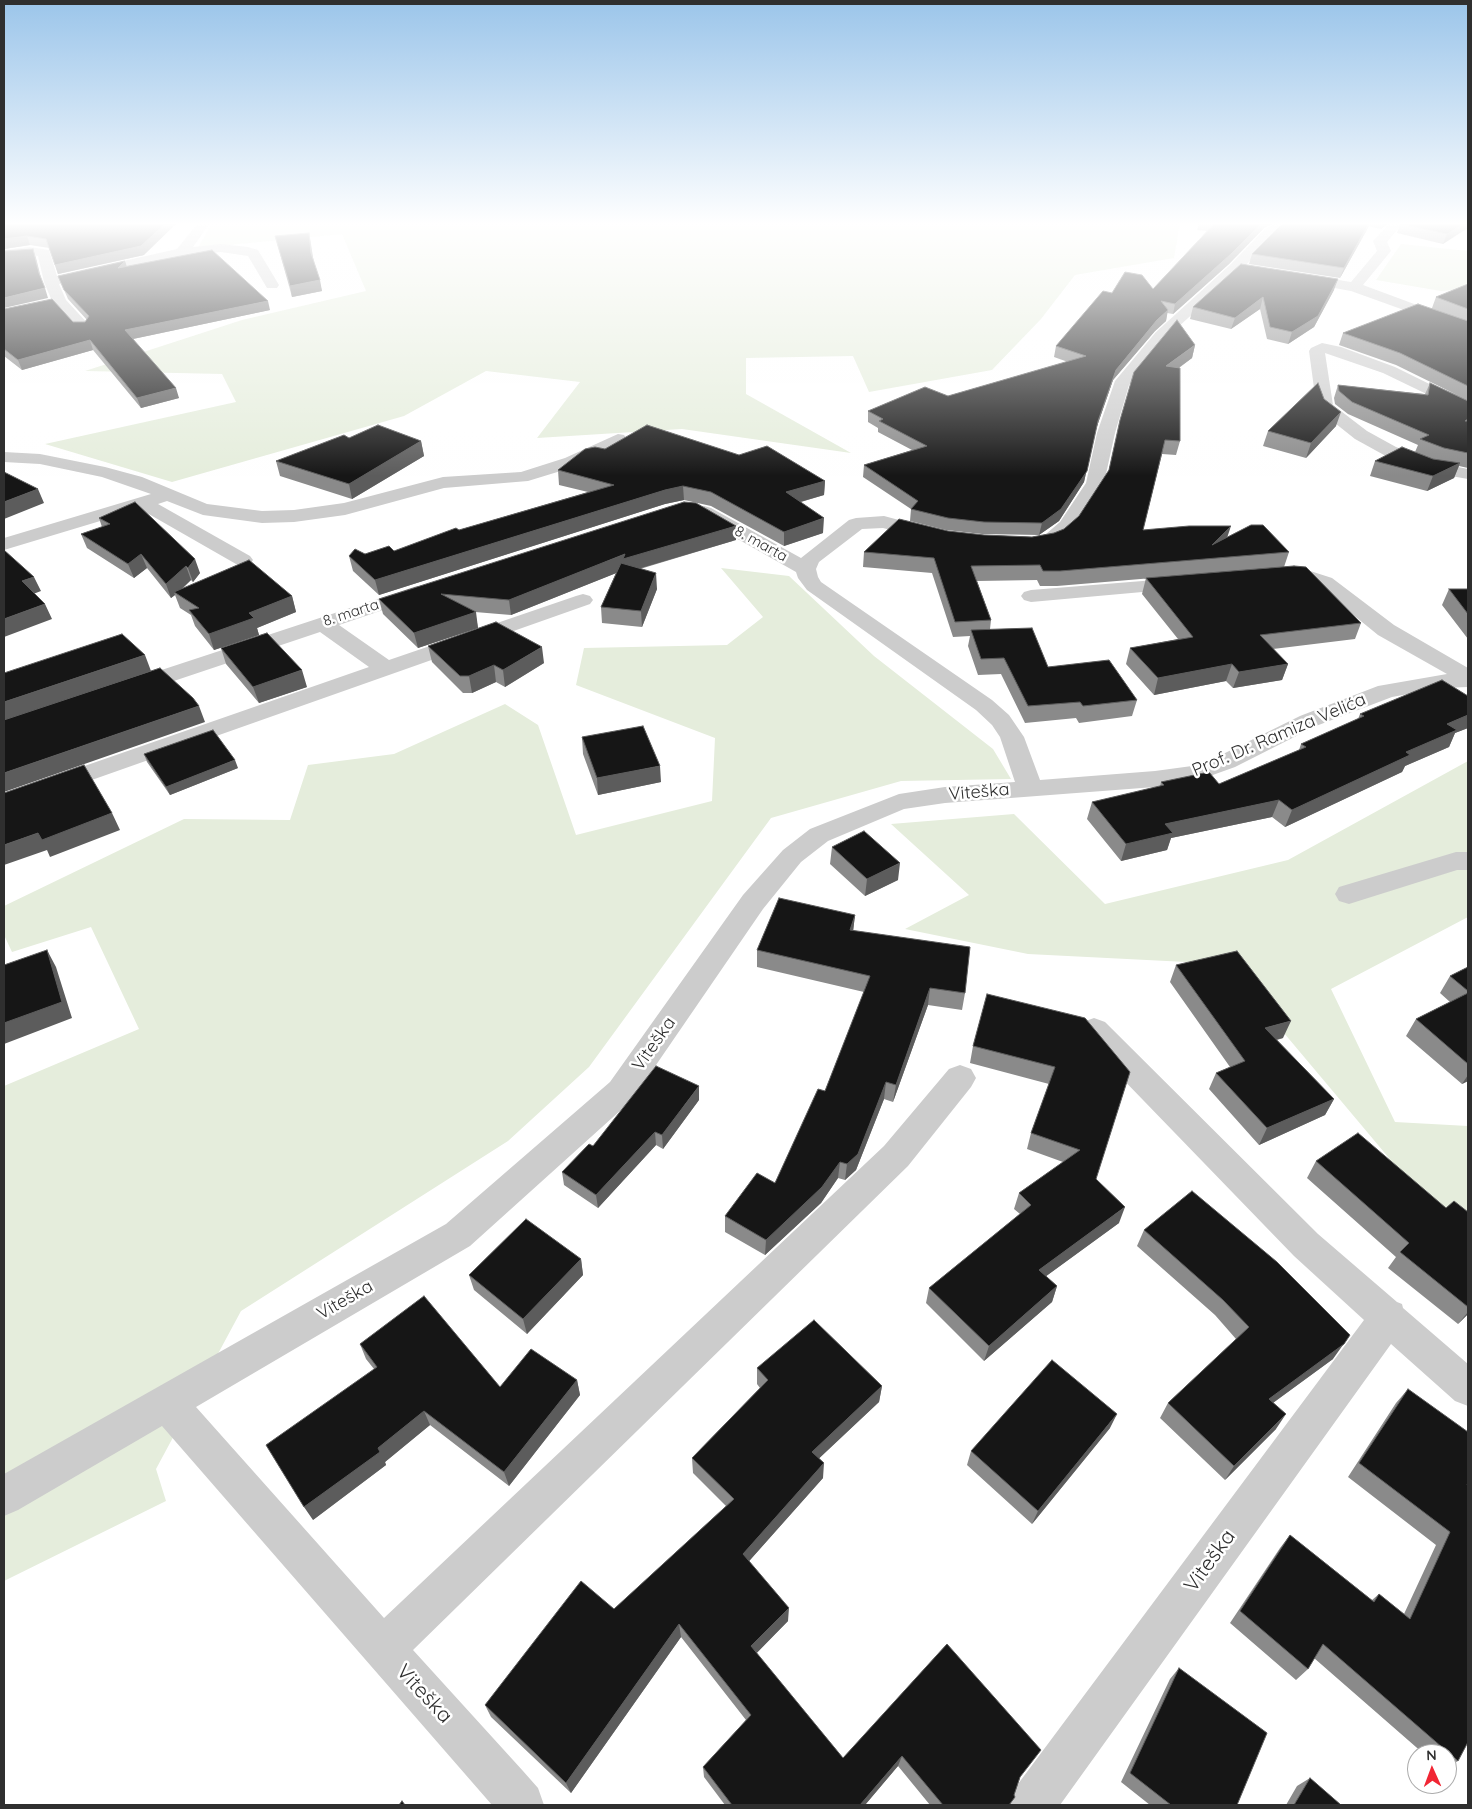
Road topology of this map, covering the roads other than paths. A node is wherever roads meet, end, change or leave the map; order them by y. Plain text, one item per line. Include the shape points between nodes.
1 (65, 307) edge
2 (1192, 307) edge
3 (1409, 307) edge
4 (83, 327) edge
5 (1468, 329) edge
6 (1468, 409) edge
7 (618, 439) edge
8 (4, 457) edge
9 (1468, 474) edge
10 (167, 495) junction
11 (143, 503) junction
12 (684, 508) edge
13 (946, 538) edge
14 (4, 544) edge
15 (1015, 544) edge
16 (243, 560) edge
17 (806, 569) junction
18 (1262, 576) edge
19 (1197, 583) edge
20 (436, 586) edge
21 (1031, 596) dead end
22 (583, 600) dead end
23 (322, 623) junction
24 (386, 669) junction
25 (1468, 678) edge
26 (116, 693) edge
27 (1030, 788) junction
28 (4, 803) edge
29 (1468, 860) edge
30 (1349, 894) dead end
31 (1094, 1030) edge
32 (960, 1078) dead end
33 (1389, 1316) junction
34 (1468, 1388) edge
35 (167, 1403) junction
36 (4, 1496) edge
37 (383, 1649) junction
38 (521, 1805) edge
39 (1032, 1805) edge

1 - 4 street
2 - 15 street via 1161,335 1121,384 1095,483 1067,526 1044,542
3 - 5 street
6 - 9 street via 1389,370 1335,350 1322,348 1317,351 1327,408 1361,435 1390,451 1434,468
7 - 10 street via 579,459 541,472 507,479 443,484 320,513 262,517 230,514
8 - 10 street via 79,466 136,481
10 - 11 street
11 - 14 street
11 - 16 street
12 - 17 street, 8. marta via 704,512
13 - 17 street via 884,522 856,524 811,560
17 - 27 street, Viteška via 814,586 976,699 1000,720 1012,737
18 - 25 street, Prof. Dr. Ramiza Velića via 1289,574 1320,580 1386,630
19 - 21 street
20 - 23 street, 8. marta
22 - 24 street
23 - 24 street
23 - 26 street, 8. marta
24 - 28 street
25 - 27 street, Prof. Dr. Ramiza Velića via 1386,691 1308,721 1226,762 1196,773
27 - 35 street, Viteška via 899,802 819,835 792,856 752,902 621,1092 458,1235
29 - 30 street
31 - 33 street via 1306,1245
32 - 37 street via 896,1156
33 - 34 street
33 - 39 street, Viteška
35 - 36 street, Viteška
35 - 37 street, Viteška
37 - 38 street, Viteška

